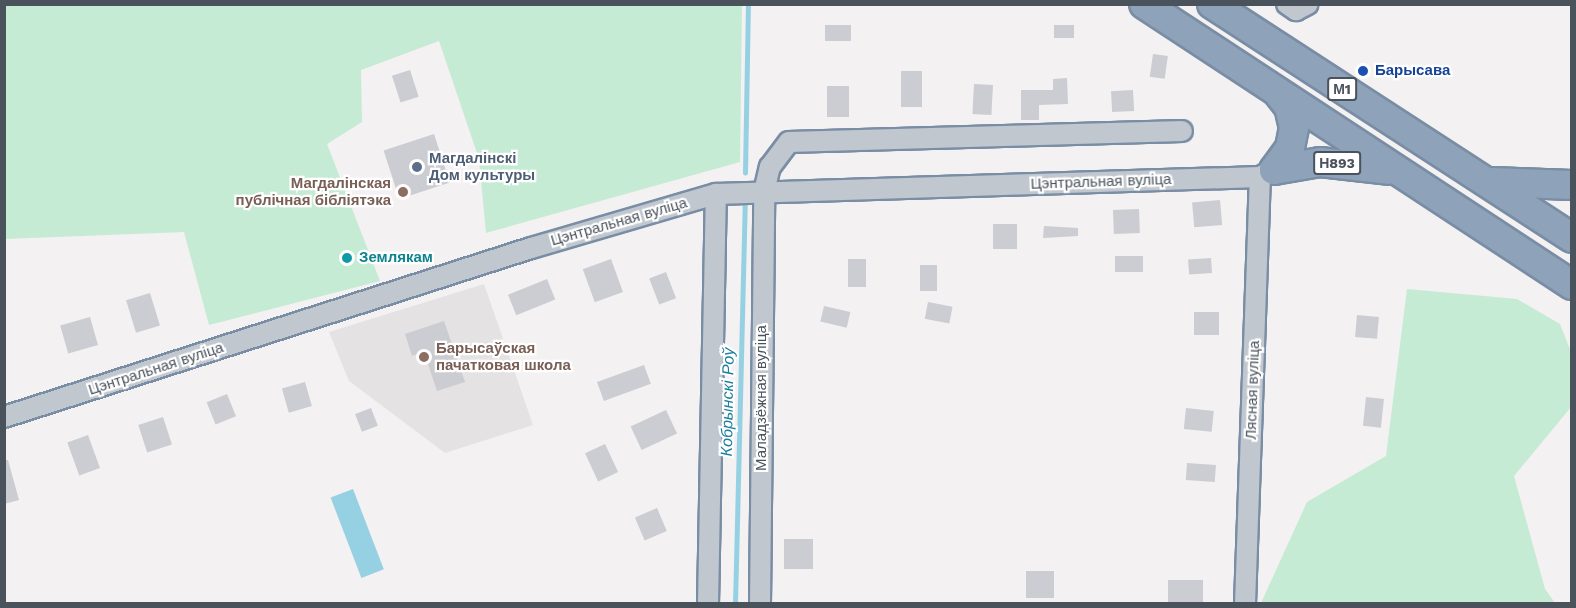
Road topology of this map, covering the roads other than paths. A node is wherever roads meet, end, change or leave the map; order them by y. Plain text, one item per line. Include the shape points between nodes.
1 (1144, 4) edge
2 (1287, 4) edge
3 (1308, 4) edge
4 (1231, 10) edge
5 (1279, 94) junction
6 (1182, 131) dead end
7 (1400, 172) junction
8 (1267, 173) junction
9 (1484, 181) junction
10 (1572, 185) edge
11 (764, 192) junction
12 (716, 194) junction
13 (1572, 238) edge
14 (1572, 285) edge
15 (4, 417) edge
16 (708, 603) edge
17 (760, 603) edge
18 (1245, 603) edge

1 - 5 highway, М1
2 - 3 street via 1296,10
4 - 9 highway, М1
5 - 7 highway, М1
5 - 8 highway via 1289,107 1294,128 1290,148
6 - 11 street, Маладзёжная вуліца via 789,142 770,167
7 - 8 highway, Н893 via 1320,162
7 - 14 highway, М1
8 - 11 street, Цэнтральная вуліца / Н893
8 - 18 street, Лясная вуліца
9 - 10 highway via 1518,186
9 - 13 highway, М1
11 - 12 street, Цэнтральная вуліца / Н893
11 - 17 street, Маладзёжная вуліца
12 - 15 street, Цэнтральная вуліца / Н893 via 531,248
12 - 16 street

